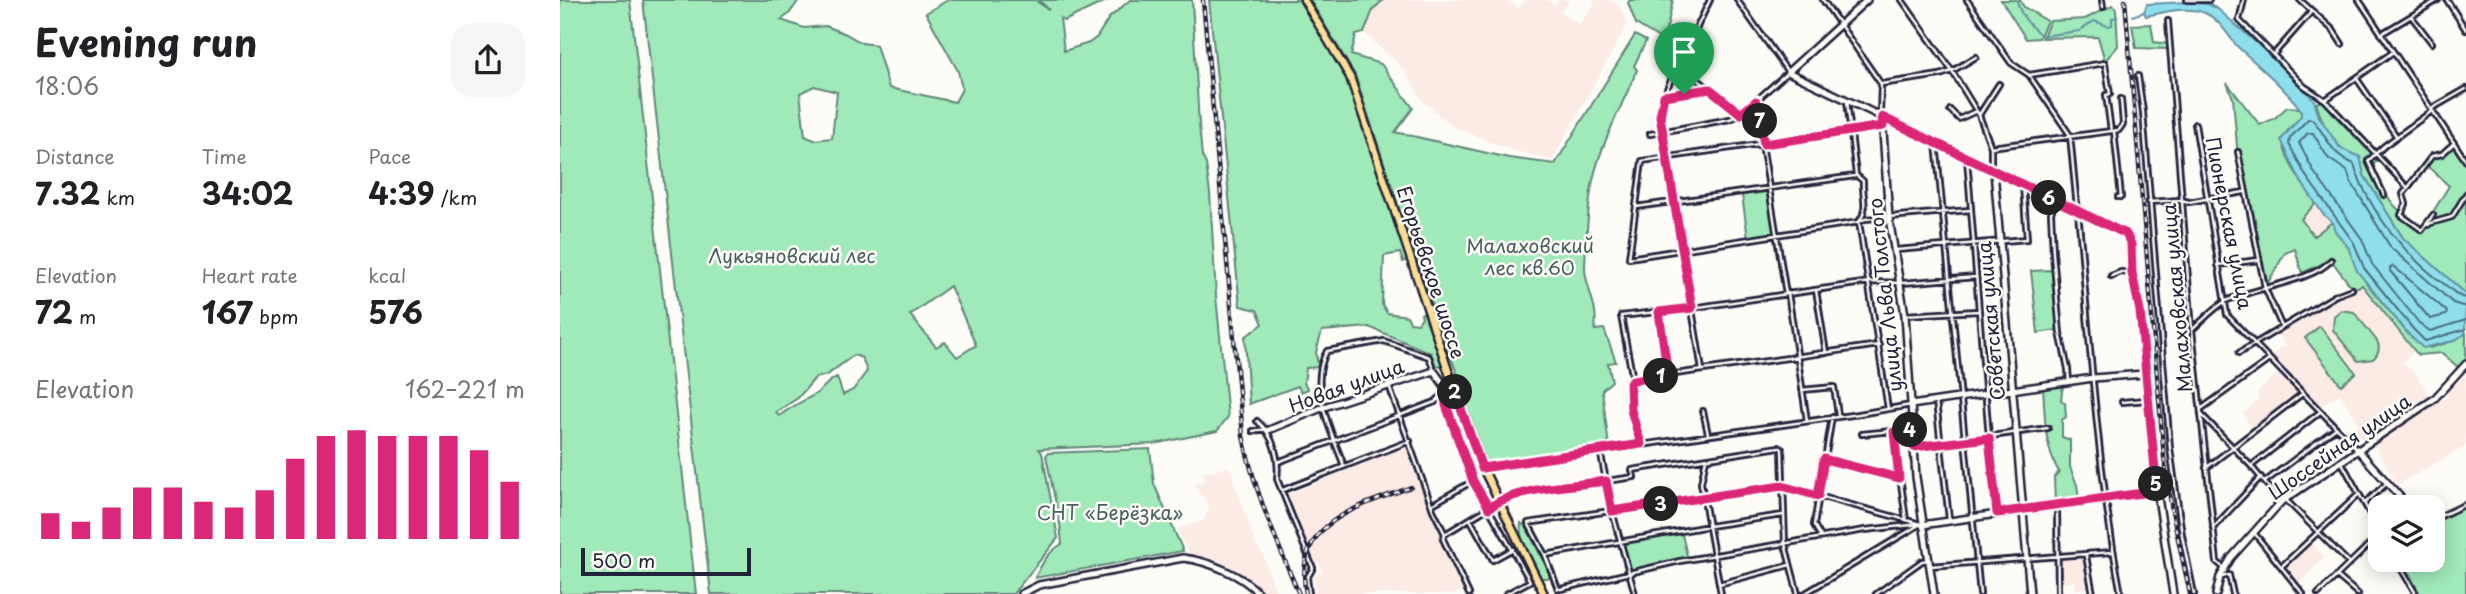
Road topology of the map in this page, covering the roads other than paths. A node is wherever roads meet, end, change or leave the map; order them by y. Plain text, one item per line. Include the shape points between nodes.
1 (1304, 0) edge
2 (1710, 0) edge
3 (1737, 0) edge
4 (1823, 0) edge
5 (1867, 0) edge
6 (1902, 0) edge
7 (1967, 0) edge
8 (2102, 0) edge
9 (2187, 0) edge
10 (2193, 0) edge
11 (2209, 0) edge
12 (2244, 0) edge
13 (2300, 0) edge
14 (2359, 0) edge
15 (2438, 0) edge
16 (2447, 0) edge
17 (2103, 7) dead end
18 (2312, 11) junction
19 (2411, 16) junction
20 (2168, 21) dead end
21 (1840, 25) junction
22 (2466, 30) edge
23 (2381, 34) junction
24 (2432, 43) dead end
25 (2342, 44) dead end
26 (2393, 52) junction
27 (2273, 55) junction
28 (1976, 57) dead end
29 (1682, 67) junction
30 (1952, 71) junction
31 (1788, 72) junction
32 (2029, 75) junction
33 (2138, 76) dead end
34 (2357, 78) junction
35 (1881, 84) junction
36 (1999, 84) dead end
37 (1710, 89) junction
38 (2466, 89) edge
39 (1664, 96) junction
40 (1847, 99) junction
41 (2121, 99) dead end
42 (2325, 100) junction
43 (1756, 101) junction
44 (1950, 110) dead end
45 (2432, 110) junction
46 (1977, 113) junction
47 (1741, 114) junction
48 (1881, 116) junction
49 (2196, 124) dead end
50 (1883, 126) junction
51 (1851, 131) junction
52 (2112, 131) junction
53 (1662, 132) junction
54 (1650, 134) dead end
55 (2070, 135) junction
56 (2397, 137) junction
57 (1936, 143) junction
58 (1763, 144) junction
59 (2453, 144) junction
60 (1992, 147) junction
61 (2238, 152) dead end
62 (2375, 153) junction
63 (1668, 157) junction
64 (1967, 158) junction
65 (2466, 161) edge
66 (1993, 170) junction
67 (1856, 175) junction
68 (2023, 185) junction
69 (2407, 187) junction
70 (1769, 189) junction
71 (2244, 192) junction
72 (2466, 194) edge
73 (2384, 195) dead end
74 (2120, 197) dead end
75 (2207, 197) junction
76 (2181, 200) junction
77 (2055, 201) junction
78 (1674, 202) junction
79 (2149, 202) junction
80 (1636, 207) junction
81 (1970, 210) junction
82 (1941, 212) junction
83 (2078, 212) junction
84 (2433, 215) dead end
85 (1889, 218) junction
86 (1859, 222) junction
87 (2421, 234) dead end
88 (1776, 235) junction
89 (2000, 243) junction
90 (1974, 244) junction
91 (1946, 246) junction
92 (1683, 250) junction
93 (1896, 250) junction
94 (2259, 260) junction
95 (2331, 260) dead end
96 (2218, 265) junction
97 (2132, 273) junction
98 (2111, 276) dead end
99 (1976, 277) junction
100 (1949, 279) junction
101 (1870, 282) junction
102 (1902, 283) junction
103 (2265, 288) junction
104 (2352, 289) dead end
105 (1816, 290) junction
106 (1787, 293) junction
107 (2225, 302) junction
108 (1692, 308) junction
109 (1978, 311) junction
110 (1659, 312) junction
111 (1951, 312) junction
112 (1905, 315) junction
113 (2282, 327) junction
114 (2192, 330) junction
115 (2253, 344) junction
116 (1879, 345) junction
117 (1826, 353) junction
118 (2239, 353) dead end
119 (1798, 357) junction
120 (2269, 360) junction
121 (2466, 364) edge
122 (1702, 370) junction
123 (1434, 371) junction
124 (2144, 374) junction
125 (1668, 375) junction
126 (2093, 378) junction
127 (1633, 380) junction
128 (2068, 382) junction
129 (1389, 386) junction
130 (1454, 389) junction
131 (1802, 390) junction
132 (2012, 391) junction
133 (1445, 393) junction
134 (2302, 394) junction
135 (1985, 395) junction
136 (1961, 397) junction
137 (2147, 400) junction
138 (1936, 401) junction
139 (2122, 402) dead end
140 (1911, 405) junction
141 (1324, 407) junction
142 (1888, 408) junction
143 (1703, 411) dead end
144 (2201, 411) junction
145 (2320, 412) junction
146 (1400, 415) junction
147 (1838, 416) junction
148 (1832, 417) junction
149 (1257, 421) dead end
150 (1807, 421) junction
151 (2048, 428) dead end
152 (2336, 428) junction
153 (1268, 429) junction
154 (1912, 429) junction
155 (1253, 431) dead end
156 (1894, 432) junction
157 (2015, 433) junction
158 (1708, 434) junction
159 (1862, 434) dead end
160 (1989, 438) junction
161 (1334, 439) junction
162 (1410, 441) junction
163 (1966, 441) junction
164 (1941, 443) junction
165 (1641, 444) junction
166 (1914, 447) junction
167 (2234, 448) junction
168 (2357, 449) junction
169 (1600, 450) junction
170 (1706, 458) junction
171 (1824, 459) junction
172 (2341, 461) junction
173 (1278, 462) junction
174 (1344, 466) junction
175 (2251, 466) junction
176 (1482, 468) junction
177 (2206, 468) junction
178 (2261, 477) junction
179 (1899, 478) junction
180 (1473, 481) junction
181 (1606, 481) junction
182 (2265, 482) junction
183 (2388, 482) junction
184 (1782, 486) junction
185 (1283, 490) junction
186 (2157, 491) junction
187 (2359, 494) junction
188 (2399, 495) edge
189 (1818, 496) junction
190 (1704, 497) junction
191 (2107, 498) junction
192 (2283, 500) junction
193 (1498, 502) junction
194 (2365, 503) junction
195 (2466, 504) edge
196 (1432, 505) junction
197 (2057, 506) junction
198 (1489, 508) junction
199 (2368, 509) edge
200 (2022, 510) junction
201 (1612, 511) junction
202 (1997, 513) junction
203 (2445, 514) edge
204 (1784, 515) junction
205 (1973, 518) junction
206 (1470, 519) junction
207 (1906, 520) junction
208 (1949, 521) junction
209 (1922, 525) junction
210 (1709, 526) junction
211 (2213, 528) junction
212 (2253, 533) junction
213 (1445, 534) junction
214 (2319, 534) junction
215 (1821, 538) junction
216 (1620, 543) junction
217 (1785, 544) junction
218 (2368, 545) edge
219 (1513, 548) junction
220 (2113, 552) junction
221 (1545, 555) junction
222 (2056, 555) junction
223 (2086, 555) junction
224 (1714, 556) junction
225 (2027, 557) junction
226 (1978, 562) junction
227 (1930, 563) junction
228 (2349, 563) junction
229 (1790, 565) junction
230 (2282, 566) junction
231 (1530, 568) junction
232 (2224, 568) junction
233 (2403, 572) edge
234 (1629, 574) junction
235 (2337, 576) junction
236 (2222, 577) junction
237 (1530, 581) junction
238 (1538, 584) junction
239 (1719, 584) junction
240 (1021, 594) edge
241 (1259, 594) edge
242 (1309, 594) edge
243 (1469, 594) edge
244 (1506, 594) edge
245 (1544, 594) edge
246 (1634, 594) edge
247 (1719, 594) edge
248 (1798, 594) edge
249 (1804, 594) edge
250 (1875, 594) edge
251 (1934, 594) edge
252 (1980, 594) edge
253 (2030, 594) edge
254 (2059, 594) edge
255 (2093, 594) edge
256 (2121, 594) edge
257 (2173, 594) edge
258 (2194, 594) edge
259 (2216, 594) edge
260 (2233, 594) edge
261 (2303, 594) edge
262 (2318, 594) edge
263 (2358, 594) edge
264 (2416, 594) edge

1 - 130 main road, Егорьевское шоссе via 1350,77
2 - 29 street
3 - 31 street
4 - 21 street
5 - 21 street
6 - 30 street
7 - 32 street via 2011,63
8 - 17 street
9 - 10 street
10 - 11 street
12 - 27 street via 2239,20
13 - 18 street
14 - 23 street
15 - 19 street
16 - 22 street
18 - 25 street
18 - 27 street
19 - 23 street
19 - 24 street
20 - 76 street, Малаховская улица
21 - 31 street
21 - 35 street
23 - 26 street
26 - 34 street
26 - 45 street
27 - 42 street
28 - 30 street
29 - 37 street
29 - 39 street via 1677,65
30 - 35 street
30 - 46 street
31 - 40 street
31 - 43 street
32 - 52 street via 2105,64
32 - 55 street
33 - 79 street
34 - 42 street
34 - 56 street
35 - 48 street
36 - 46 street
37 - 39 street
37 - 47 street
38 - 45 street
39 - 53 street
40 - 48 street
40 - 51 street
41 - 52 street via 2123,124
42 - 62 street
43 - 47 street
43 - 58 street
44 - 46 street via 1959,119
45 - 56 street
45 - 59 street
46 - 60 street
47 - 53 street
48 - 50 street, улица Льва Толстого
48 - 57 street
49 - 75 street, Пионерская улица
50 - 51 street
50 - 85 street, улица Льва Толстого
51 - 58 street
51 - 67 street
52 - 55 street
52 - 74 street
53 - 54 street
53 - 63 street
55 - 60 street
55 - 83 street
56 - 62 street
57 - 64 street
57 - 82 street
58 - 63 street
58 - 70 street
59 - 65 street
59 - 69 street via 2442,154 2431,156
60 - 66 street
61 - 71 street
62 - 69 street
62 - 73 street via 2368,161
63 - 78 street
63 - 80 street via 1642,161
64 - 66 street
64 - 81 street
66 - 68 street
66 - 89 street, Советская улица
67 - 70 street
67 - 86 street via 1863,181 1866,204
68 - 77 street
68 - 89 street via 2027,239
69 - 84 street via 2404,219 2423,230
70 - 78 street
70 - 88 street
71 - 75 street
71 - 94 street
72 - 87 street via 2452,217 2431,223
75 - 76 street
75 - 96 street, Пионерская улица
76 - 79 street
76 - 114 street, Малаховская улица
77 - 83 street
77 - 128 street via 2051,213 2053,253
78 - 80 street
78 - 92 street
79 - 258 street via 2170,448
80 - 92 street via 1629,258
81 - 82 street
81 - 90 street
82 - 85 street
82 - 91 street
83 - 97 street via 2128,236
83 - 126 street
85 - 86 street
85 - 93 street, улица Льва Толстого
86 - 88 street
86 - 101 street
88 - 92 street
88 - 106 street
89 - 90 street
89 - 132 street, Советская улица
90 - 91 street
90 - 99 street
91 - 93 street
91 - 100 street
92 - 108 street
93 - 102 street, улица Льва Толстого
94 - 96 street
94 - 103 street
95 - 103 street via 2294,280
96 - 107 street, Пионерская улица
97 - 98 street
97 - 124 street
99 - 100 street
99 - 109 street
100 - 102 street
100 - 111 street
101 - 102 street
101 - 105 street
101 - 116 street
102 - 112 street, улица Льва Толстого
103 - 107 street
103 - 113 street
104 - 113 street
105 - 106 street
105 - 117 street
106 - 108 street
106 - 119 street
107 - 114 street
107 - 115 street, Пионерская улица via 2227,315
108 - 110 street
108 - 122 street
109 - 111 street
109 - 135 street
110 - 125 street
110 - 127 street via 1621,316
111 - 112 street
111 - 136 street
112 - 140 street, улица Льва Толстого
113 - 115 street
114 - 144 street, Малаховская улица
115 - 118 street
115 - 120 street, Пионерская улица
116 - 117 street
116 - 142 street
117 - 119 street
119 - 122 street
119 - 131 street
120 - 134 street, Пионерская улица
120 - 144 street
121 - 168 street, Шоссейная улица via 2434,399
122 - 125 street
123 - 129 street, Новая улица
123 - 133 street
123 - 141 street via 1429,356 1384,341 1332,349 1324,356 1319,387
124 - 126 street
124 - 137 street
125 - 127 street
126 - 128 street
126 - 191 street
127 - 165 street via 1631,410
128 - 132 street
129 - 141 street, Новая улица
129 - 146 street
130 - 133 street
130 - 176 main road, Егорьевское шоссе
131 - 147 street via 1834,387
131 - 150 street
132 - 135 street
132 - 157 street, Советская улица
133 - 146 street via 1435,402
133 - 180 street
134 - 145 street, Пионерская улица
134 - 167 street
135 - 136 street
135 - 160 street
136 - 138 street
136 - 163 street
137 - 139 street
137 - 186 street
138 - 140 street
138 - 164 street
140 - 142 street
140 - 154 street, улица Льва Толстого
141 - 153 street, Новая улица
141 - 161 street
142 - 147 street
143 - 158 street
144 - 167 street
144 - 177 street, Малаховская улица
145 - 152 street, Пионерская улица
145 - 175 street
146 - 161 street
146 - 162 street
147 - 148 street
148 - 150 street
148 - 171 street
149 - 153 street
150 - 158 street
151 - 157 street
152 - 168 street, Пионерская улица
152 - 182 street
153 - 155 street
153 - 173 street
154 - 156 street
154 - 166 street, улица Льва Толстого
156 - 159 street
156 - 179 street
157 - 160 street
157 - 200 street, Советская улица
158 - 165 street
160 - 163 street
160 - 202 street
161 - 173 street
161 - 174 street
162 - 174 street
162 - 196 street
163 - 164 street
163 - 205 street
164 - 166 street
164 - 208 street
165 - 169 street
166 - 209 street, улица Льва Толстого
167 - 175 street
167 - 177 street
168 - 172 street, Шоссейная улица
168 - 183 street, Пионерская улица
169 - 176 street
169 - 181 street
170 - 181 street via 1632,470 1634,477
170 - 184 street via 1782,449
170 - 190 street
171 - 179 street
171 - 189 street
172 - 187 street
172 - 192 street, Шоссейная улица
173 - 185 street via 1277,479
174 - 185 street
175 - 178 street
176 - 193 main road, Егорьевское шоссе
177 - 211 street, Малаховская улица
178 - 182 street
178 - 211 street
179 - 207 street
180 - 196 street
180 - 198 street
181 - 193 street via 1525,493
181 - 201 street
182 - 192 street
183 - 188 street, Пионерская улица
183 - 194 street
184 - 189 street
184 - 190 street
184 - 204 street
185 - 242 street via 1313,568 1307,578
186 - 191 street
186 - 257 street
187 - 194 street
187 - 214 street
189 - 207 street
189 - 215 street via 1814,525
190 - 201 street
190 - 210 street
191 - 197 street
191 - 220 street
192 - 212 street, Шоссейная улица
192 - 214 street
193 - 198 street
193 - 231 main road, Егорьевское шоссе
194 - 199 street
195 - 203 street
196 - 213 street
197 - 200 street
197 - 222 street
198 - 206 street
198 - 219 street
200 - 202 street
200 - 225 street, Советская улица
201 - 216 street
201 - 221 street via 1528,523
202 - 205 street
204 - 210 street
204 - 217 street
205 - 208 street
205 - 226 street
206 - 213 street
206 - 219 street via 1493,560
207 - 209 street
208 - 209 street
209 - 215 street
209 - 227 street, улица Льва Толстого
209 - 249 street
210 - 216 street
210 - 224 street
211 - 232 street, Малаховская улица via 2217,562
212 - 230 street
212 - 232 street, Шоссейная улица
213 - 243 street via 1443,539
214 - 228 street
214 - 230 street
215 - 217 street
216 - 221 street
216 - 234 street
217 - 224 street
217 - 229 street
218 - 228 street
219 - 237 street
220 - 223 street
220 - 256 street
221 - 234 street via 1558,589
222 - 223 street
222 - 225 street
222 - 254 street
223 - 255 street
224 - 234 street
224 - 239 street
225 - 226 street
225 - 253 street, Советская улица
226 - 227 street
226 - 252 street
227 - 250 street via 1922,561
227 - 251 street, улица Льва Толстого
228 - 235 street
229 - 239 street
229 - 248 street
230 - 261 street
231 - 237 street
231 - 238 main road, Егорьевское шоссе
232 - 236 street, Шоссейная улица
233 - 264 street
234 - 246 street
235 - 262 street
235 - 263 street
236 - 259 street, Шоссейная улица
236 - 260 street via 2227,574 2230,578
237 - 238 street
237 - 244 street
238 - 245 main road, Егорьевское шоссе
239 - 247 street
240 - 241 street via 1039,585 1183,558 1238,578

